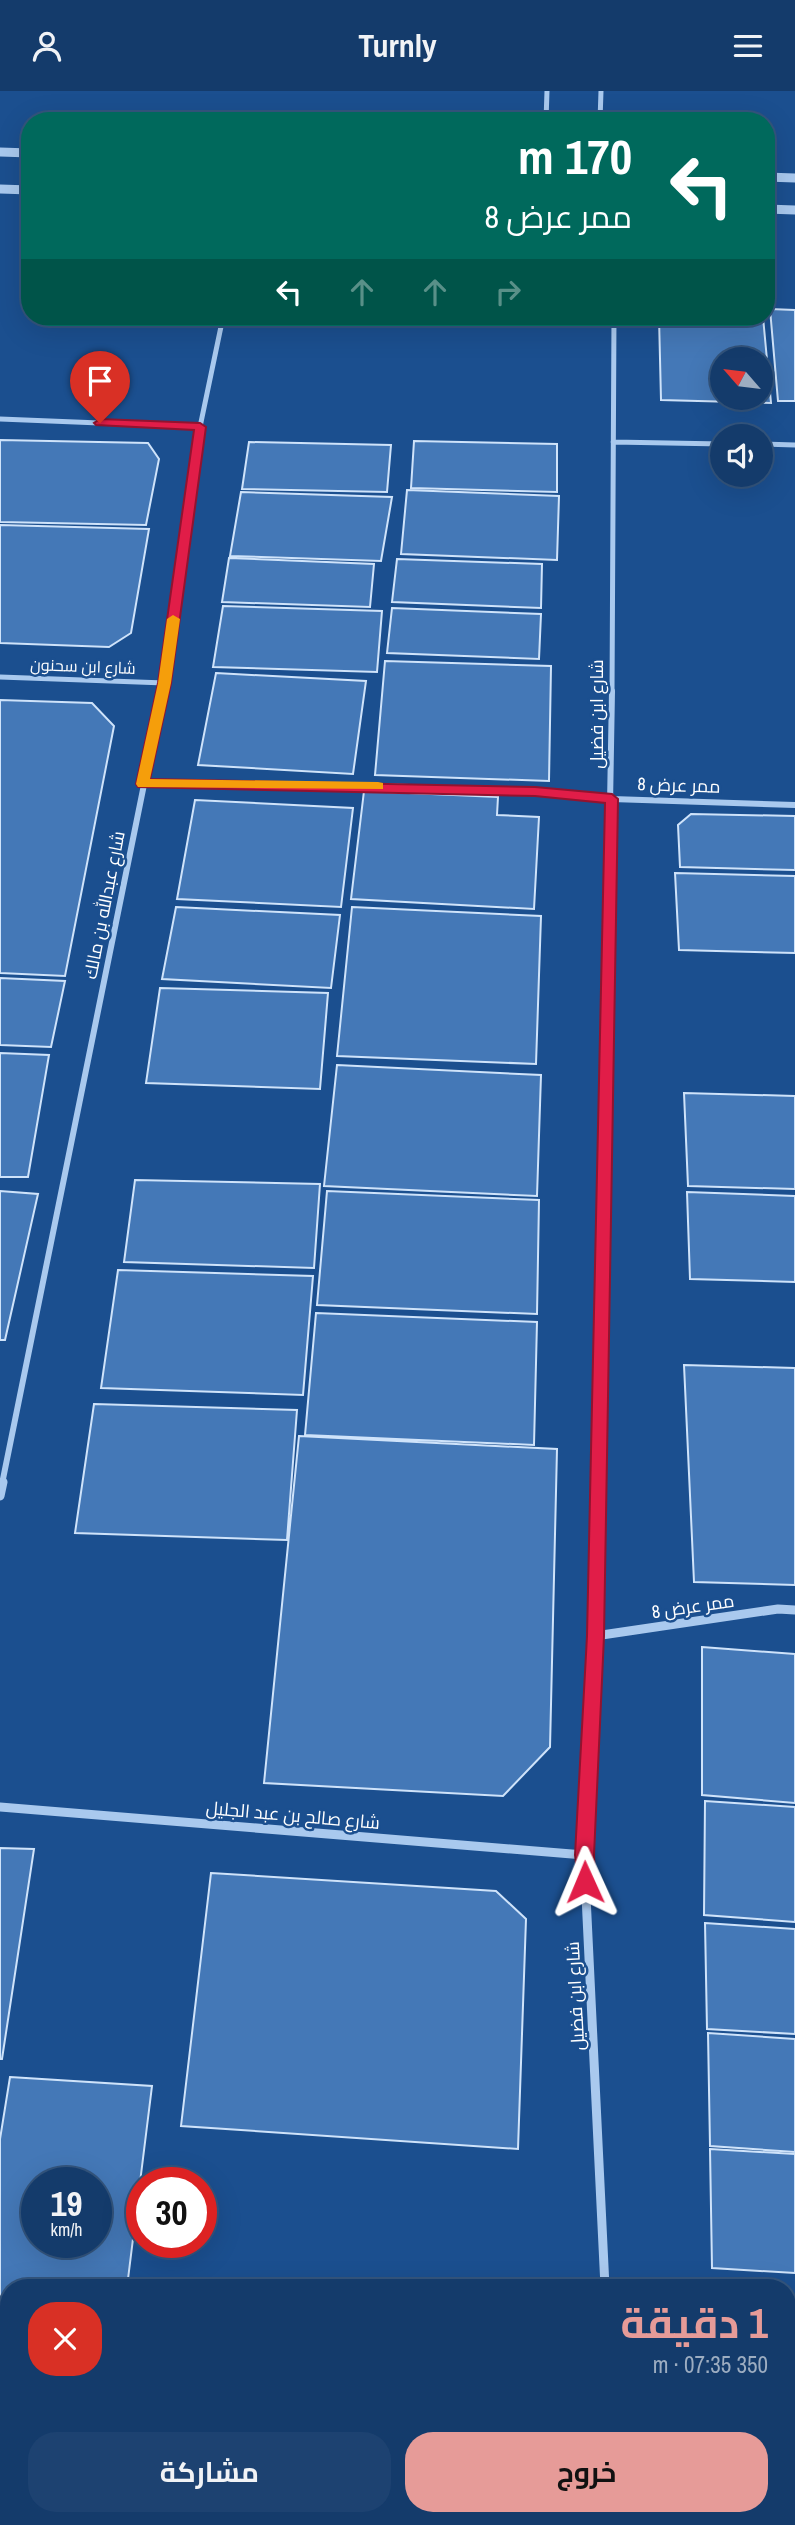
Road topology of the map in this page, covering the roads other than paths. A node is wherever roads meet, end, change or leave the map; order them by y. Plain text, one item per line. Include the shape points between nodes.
1 (547, 91) edge
2 (601, 91) edge
3 (546, 112) edge
4 (600, 112) edge
5 (0, 152) edge
6 (21, 153) edge
7 (775, 177) edge
8 (795, 178) edge
9 (0, 189) edge
10 (21, 190) edge
11 (775, 209) edge
12 (795, 210) edge
13 (221, 326) edge
14 (614, 326) edge
15 (0, 419) edge
16 (200, 427) junction
17 (612, 442) junction
18 (710, 443) edge
19 (773, 444) edge
20 (795, 445) edge
21 (0, 677) edge
22 (164, 683) junction
23 (142, 784) junction
24 (612, 799) junction
25 (795, 805) edge
26 (0, 1496) edge
27 (795, 1610) edge
28 (596, 1636) junction
29 (0, 1807) edge
30 (584, 1855) junction
31 (605, 2279) edge

1 - 3 street
2 - 4 street
5 - 6 street
7 - 8 street
9 - 10 street
11 - 12 street
13 - 16 street, شارع عبدالله بن مالك
14 - 17 street, شارع ابن فضيل
15 - 16 street
16 - 22 street, شارع عبدالله بن مالك
17 - 18 street
17 - 24 street, شارع ابن فضيل
19 - 20 street
21 - 22 street, شارع ابن سحنون
22 - 23 street, شارع عبدالله بن مالك
23 - 24 street, ممر عرض 8 via 535,791
23 - 26 street, شارع عبدالله بن مالك
24 - 25 street, ممر عرض 8
24 - 28 street, شارع ابن فضيل
27 - 28 street, ممر عرض 8
28 - 30 street, شارع ابن فضيل
29 - 30 street, شارع صالح بن عبد الجليل
30 - 31 street, شارع ابن فضيل

